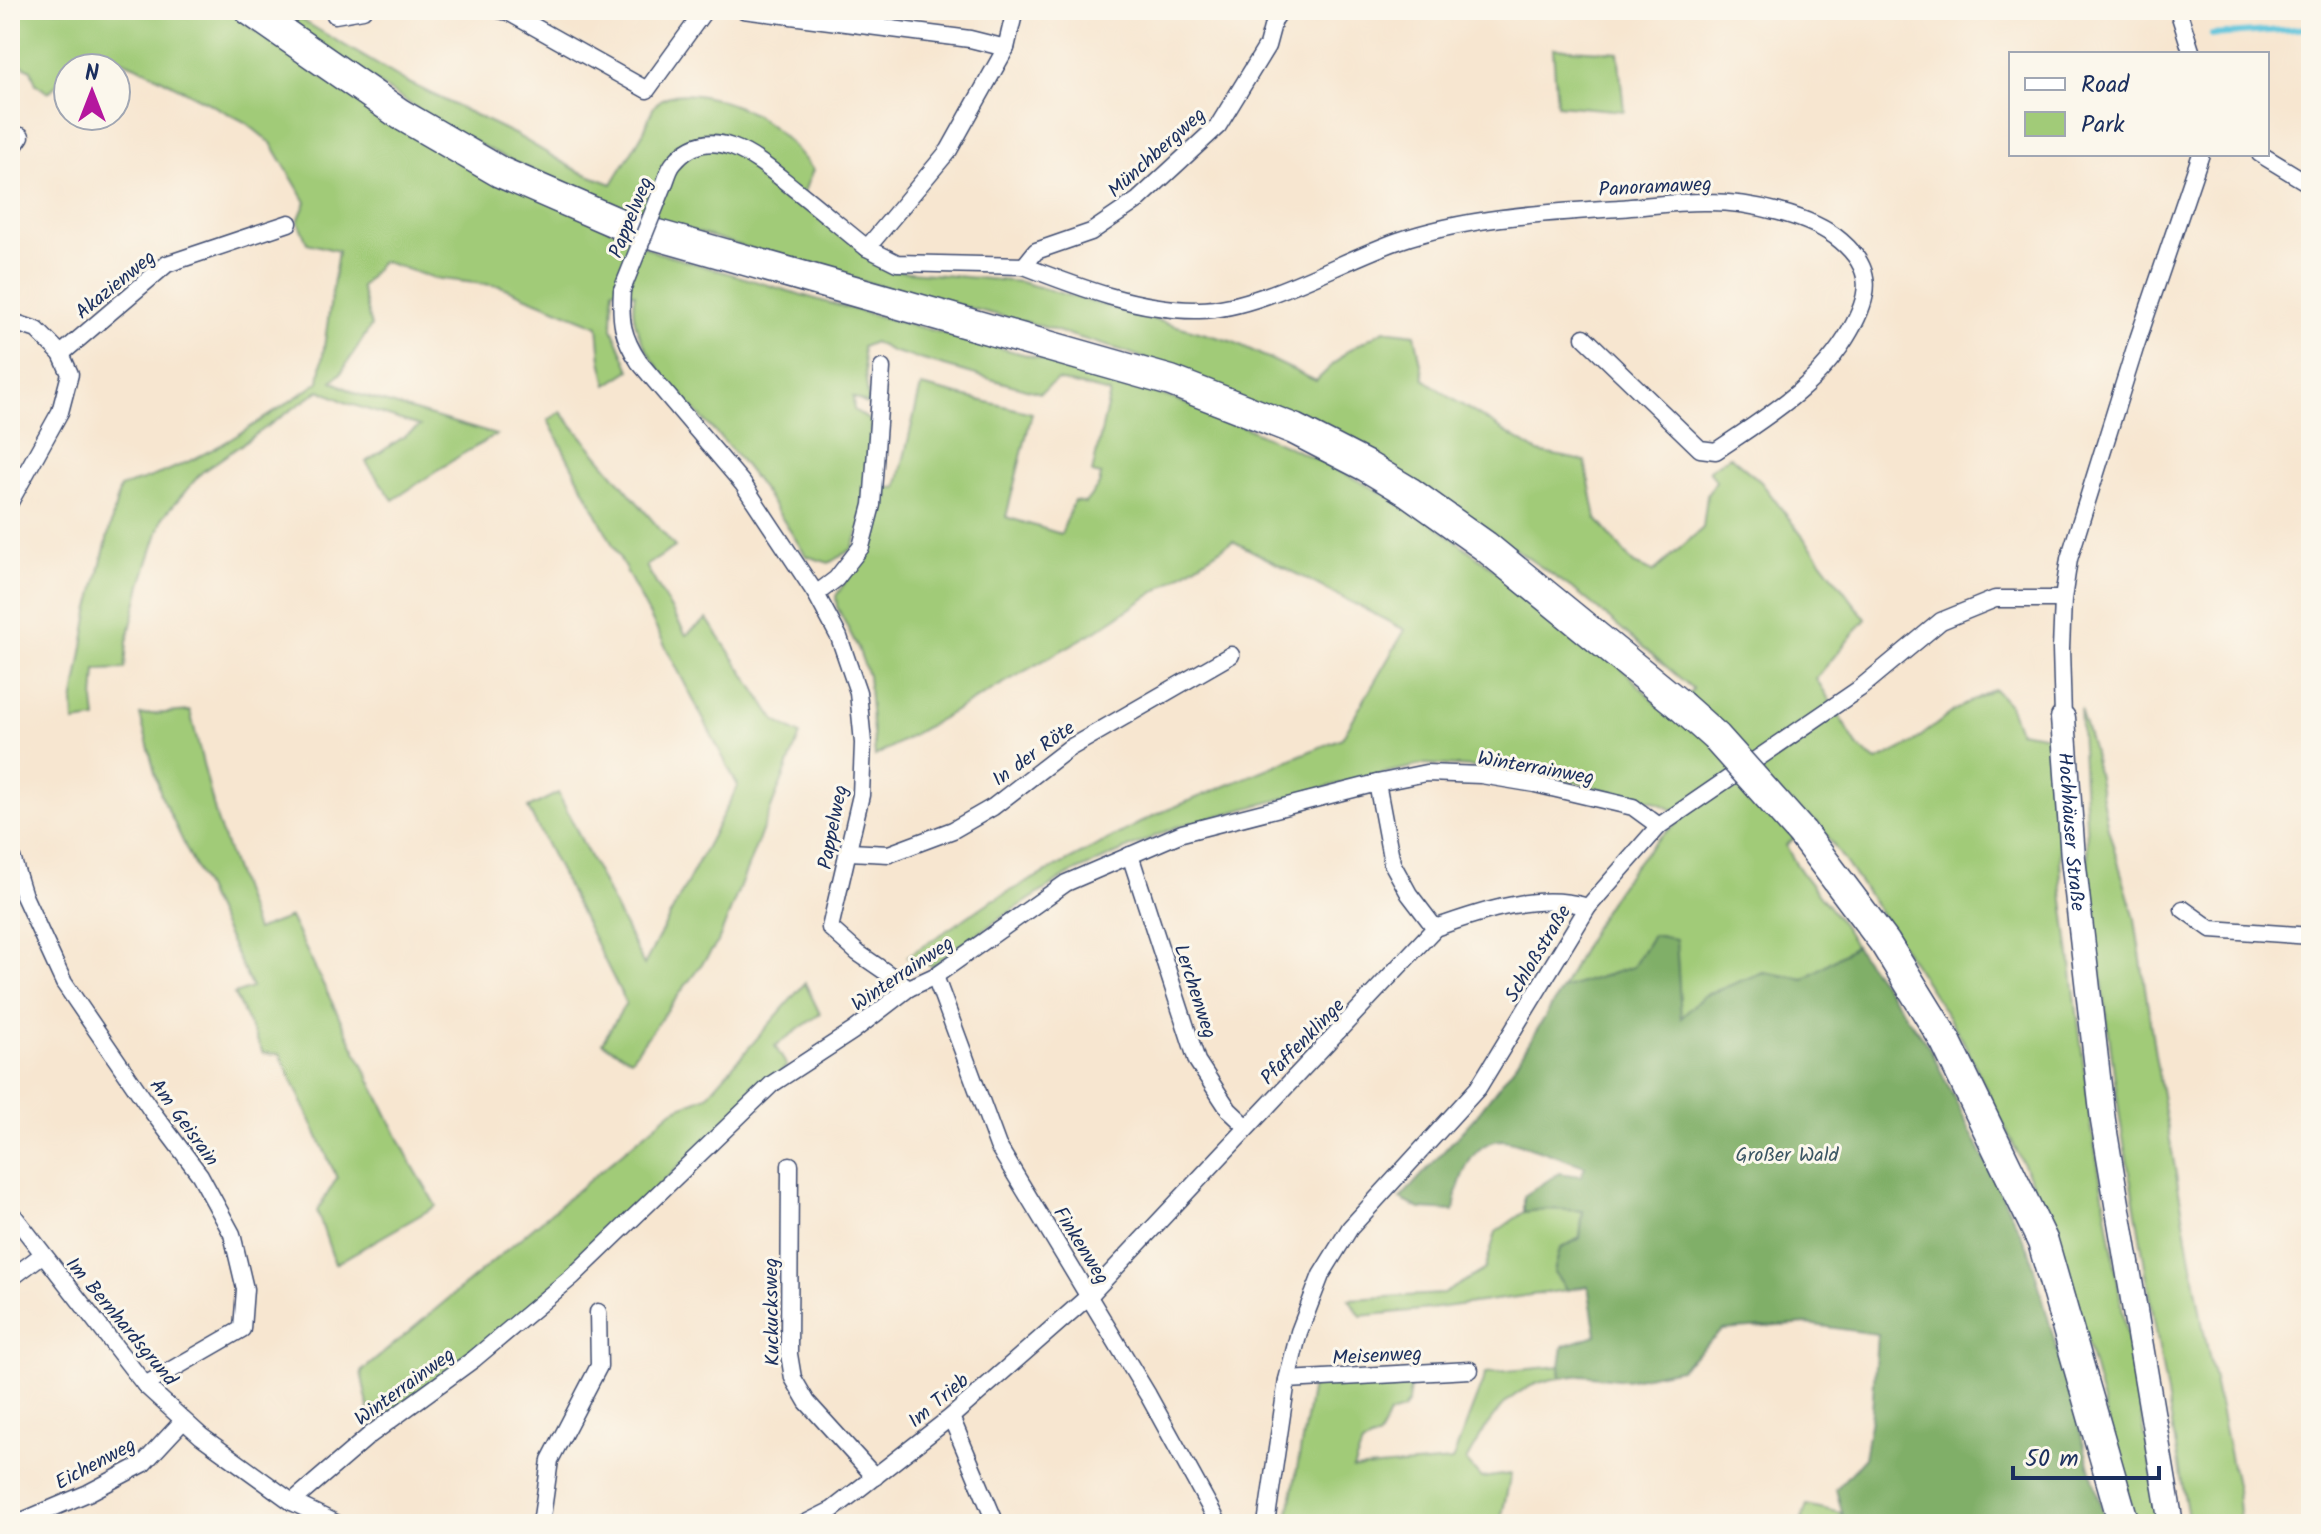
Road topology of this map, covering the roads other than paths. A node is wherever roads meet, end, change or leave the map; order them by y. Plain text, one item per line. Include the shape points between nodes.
1 (250, 10) edge
2 (363, 10) edge
3 (499, 10) edge
4 (705, 10) edge
5 (743, 10) edge
6 (1015, 10) edge
7 (1281, 10) edge
8 (2178, 10) edge
9 (335, 15) dead end
10 (1006, 48) junction
11 (2191, 52) edge
12 (21, 136) dead end
13 (10, 152) edge
14 (2200, 156) edge
15 (2263, 156) edge
16 (2311, 185) edge
17 (289, 223) dead end
18 (867, 248) junction
19 (1024, 266) junction
20 (10, 321) edge
21 (1584, 337) dead end
22 (61, 354) junction
23 (882, 368) dead end
24 (10, 502) edge
25 (816, 594) junction
26 (2063, 599) junction
27 (1231, 655) dead end
28 (2063, 718) joint
29 (1377, 783) junction
30 (1659, 826) junction
31 (10, 851) edge
32 (849, 852) junction
33 (1130, 855) junction
34 (1588, 907) junction
35 (2183, 909) dead end
36 (1435, 928) junction
37 (2311, 936) edge
38 (935, 976) junction
39 (909, 988) junction
40 (1247, 1127) junction
41 (790, 1165) dead end
42 (10, 1211) edge
43 (42, 1255) junction
44 (10, 1279) edge
45 (1090, 1295) junction
46 (598, 1312) dead end
47 (1470, 1370) dead end
48 (1287, 1380) junction
49 (145, 1385) junction
50 (951, 1417) junction
51 (183, 1421) junction
52 (875, 1477) junction
53 (292, 1502) junction
54 (15, 1524) edge
55 (338, 1524) edge
56 (541, 1524) edge
57 (804, 1524) edge
58 (996, 1524) edge
59 (1219, 1524) edge
60 (1266, 1524) edge
61 (2124, 1524) edge
62 (2171, 1524) edge

1 - 61 highway, bridge via 400,114 500,172 622,225 1171,381 1294,429 1366,466 1485,546 1716,737 1802,833 1885,943 1946,1042 2043,1242
2 - 9 street
3 - 4 street via 647,90
5 - 10 street
6 - 10 street
7 - 19 street, Münchbergweg via 1267,46 1218,126 1138,200 1091,232 1036,251
8 - 11 street
10 - 18 street via 949,150
12 - 13 street
14 - 26 street, Hochhäuser Straße via 2074,544
15 - 16 street
17 - 22 street, Akazienweg via 167,264
18 - 19 street via 897,263
18 - 25 street, Pappelweg, bridge via 761,162 738,147 715,143 694,148 674,163 622,290 625,341 743,484
19 - 21 street, Panoramaweg via 1149,305 1233,307 1443,228 1511,217 1710,202 1757,207 1808,222 1839,238 1857,256 1865,279 1867,297 1825,367 1791,400 1716,451 1700,449
20 - 22 street via 37,330
22 - 24 street via 70,374 60,412
23 - 25 street via 872,505 861,547 836,579
25 - 32 street, Pappelweg via 839,637 858,692 861,795
26 - 28 street, Hochhäuser Straße
26 - 30 street, Schloßstraße via 1995,599 1941,621 1859,689
27 - 32 street, In der Röte via 1068,749 993,807 953,830 889,854
28 - 62 street, Hochhäuser Straße via 2103,1121
29 - 30 street, Winterrainweg via 1426,773 1481,775 1633,807
29 - 33 street, Winterrainweg via 1182,833
29 - 36 street via 1392,863
30 - 34 street, Schloßstraße
31 - 49 street, Am Geisrain via 24,896 64,983 200,1175 232,1234 245,1289 242,1329
32 - 39 street, Pappelweg via 830,928
33 - 38 street, Winterrainweg via 1066,883
33 - 40 street, Lerchenweg via 1197,1061 1229,1110
34 - 36 street, Pfaffenklinge via 1543,901
34 - 48 street, Schloßstraße via 1478,1088 1350,1228 1321,1275
35 - 37 street via 2211,929
36 - 40 street, Pfaffenklinge
38 - 39 street, Winterrainweg
38 - 45 street, Finkenweg via 998,1146
39 - 53 street, Winterrainweg via 772,1084 573,1276
40 - 45 street, Pfaffenklinge
41 - 52 street, Kuckucksweg via 793,1378 807,1402
42 - 43 street, Im Bernhardsgrund
43 - 44 street
43 - 49 street, Im Bernhardsgrund
45 - 50 street, Im Trieb
45 - 59 street, Finkenweg
46 - 56 street via 599,1366 550,1460
47 - 48 street, Meisenweg
48 - 60 street, Schloßstraße
49 - 51 street, Im Bernhardsgrund
50 - 52 street, Im Trieb
50 - 58 street
51 - 53 street, Im Bernhardsgrund
51 - 54 street, Eichenweg via 143,1464
52 - 57 street, Im Trieb
53 - 55 street

